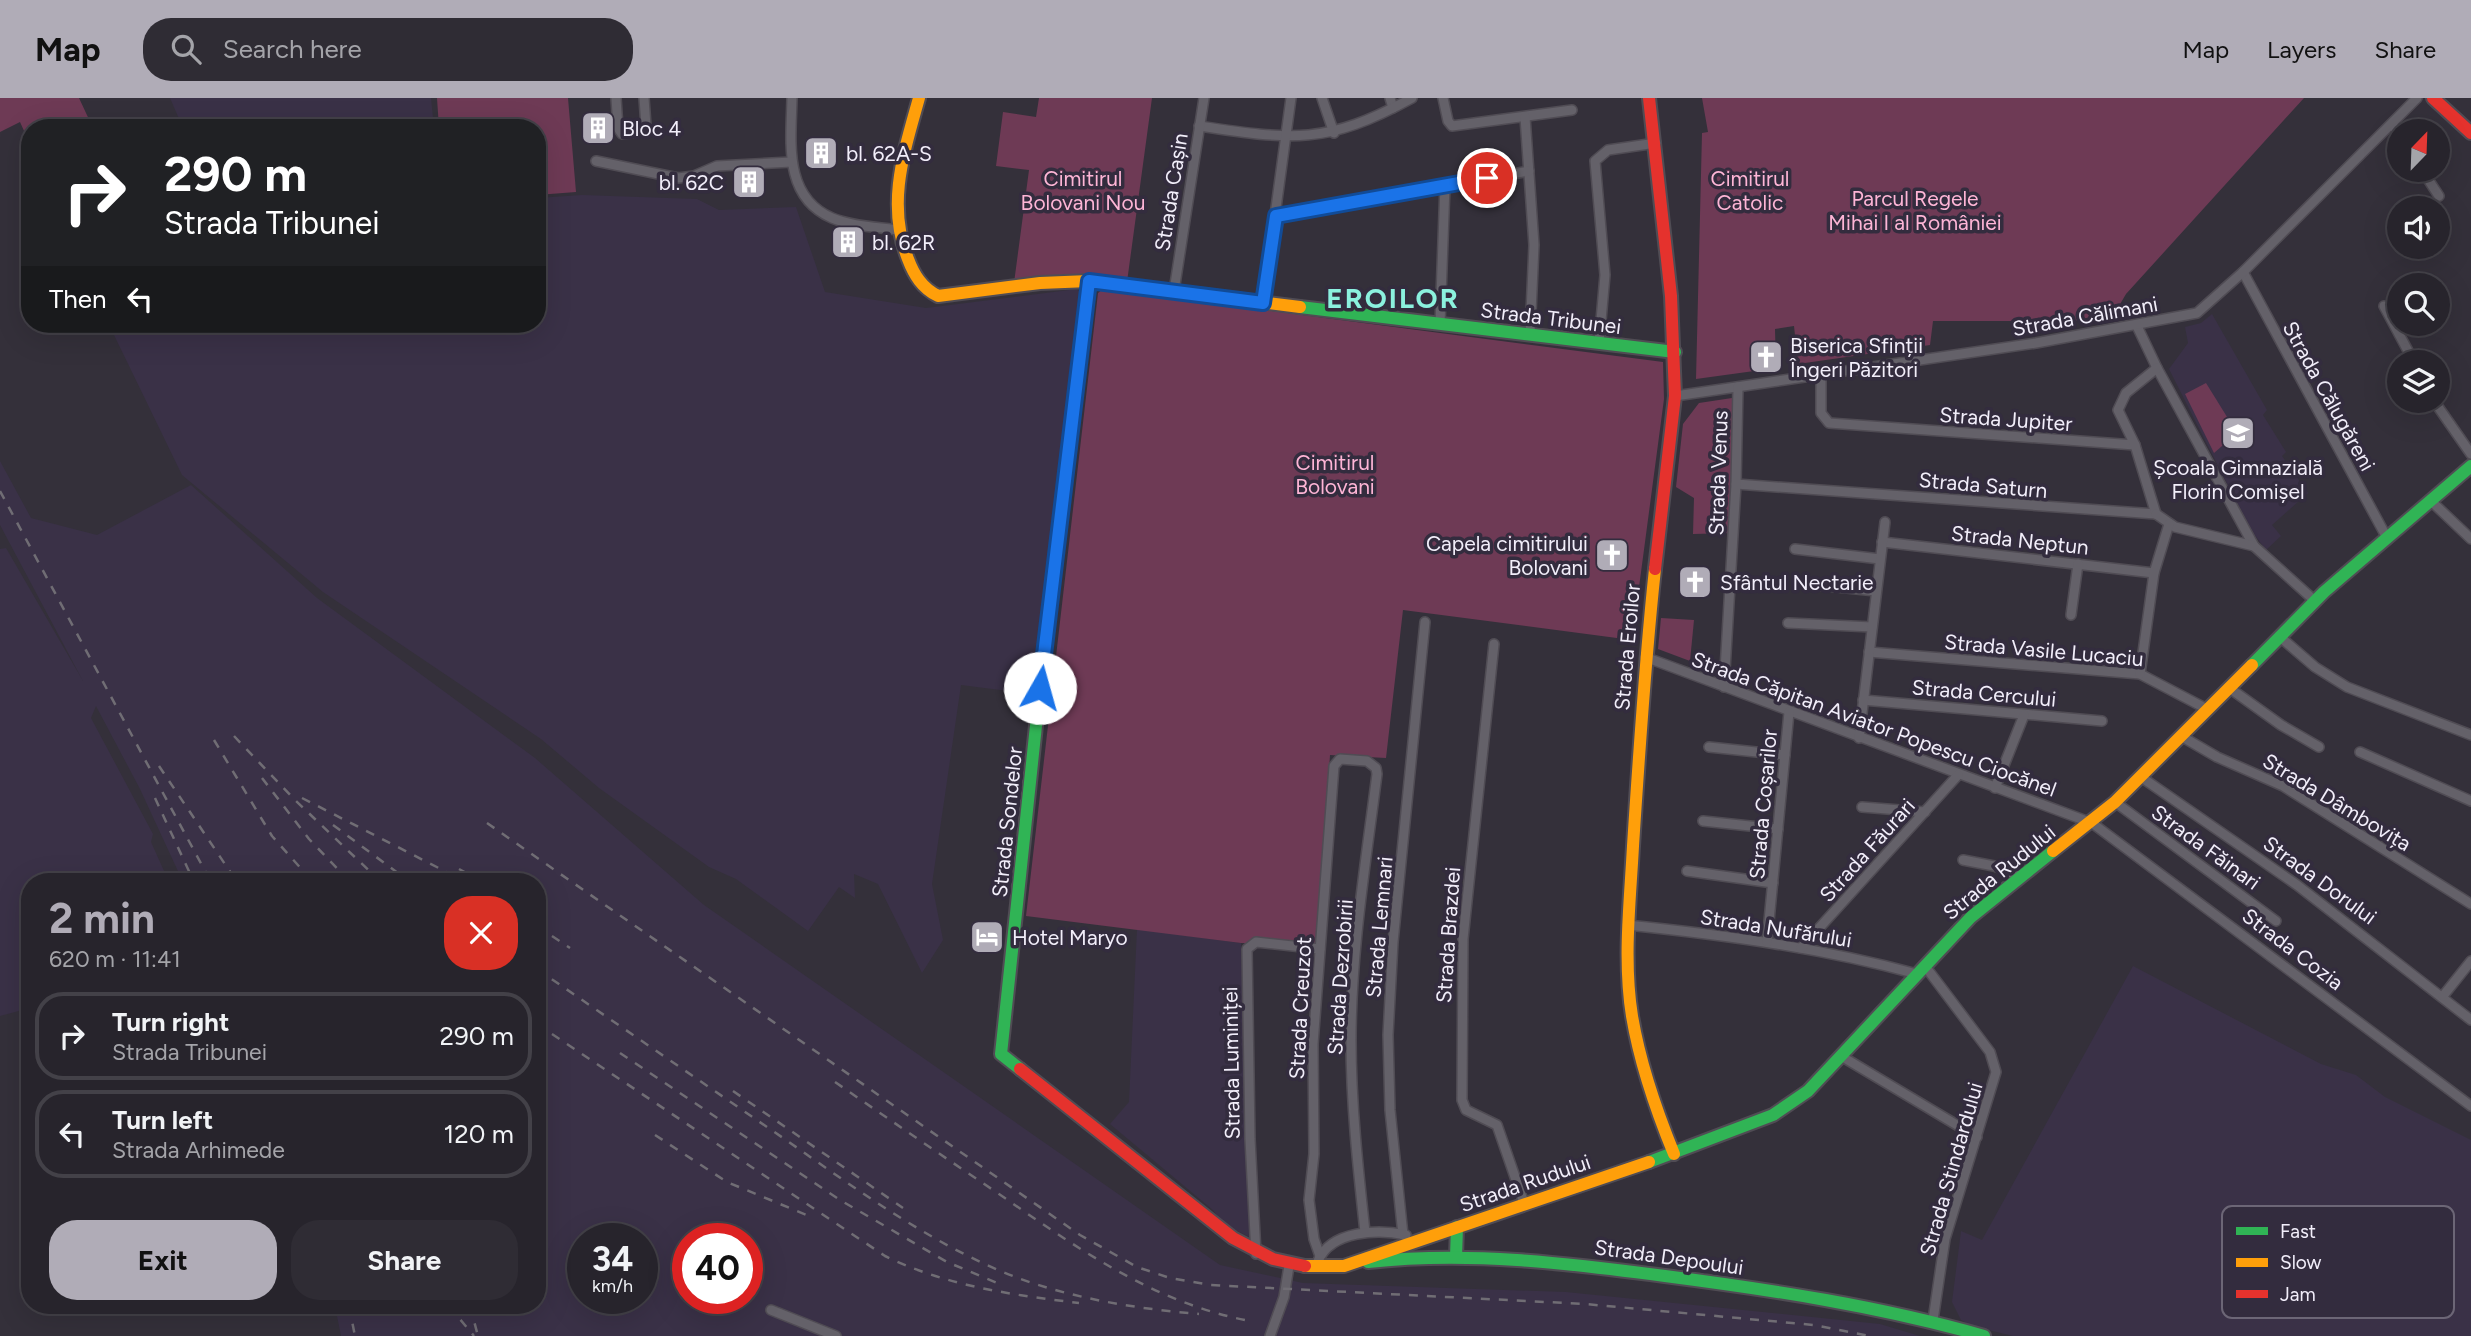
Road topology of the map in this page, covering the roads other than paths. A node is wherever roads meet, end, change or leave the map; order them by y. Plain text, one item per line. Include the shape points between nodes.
1 (616, 98) edge
2 (644, 98) edge
3 (792, 98) edge
4 (919, 98) edge
5 (1204, 98) edge
6 (1291, 98) edge
7 (1322, 98) edge
8 (1390, 98) edge
9 (1412, 98) edge
10 (1443, 98) edge
11 (1648, 98) edge
12 (2417, 98) edge
13 (2432, 98) edge
14 (1393, 108) junction
15 (1572, 110) dead end
16 (1525, 117) junction
17 (2397, 119) edge
18 (1199, 126) junction
19 (2387, 129) edge
20 (1334, 133) junction
21 (2471, 133) edge
22 (1287, 137) junction
23 (1656, 143) junction
24 (596, 161) dead end
25 (792, 162) junction
26 (1529, 171) junction
27 (2430, 182) edge
28 (1445, 185) junction
29 (2439, 196) dead end
30 (1276, 216) junction
31 (897, 230) junction
32 (2243, 272) junction
33 (1089, 281) junction
34 (1174, 291) junction
35 (1263, 303) junction
36 (2384, 306) dead end
37 (1440, 324) junction
38 (2137, 326) junction
39 (1530, 335) junction
40 (1600, 343) junction
41 (2408, 350) edge
42 (1675, 352) junction
43 (2157, 369) junction
44 (1821, 374) junction
45 (1738, 387) junction
46 (1675, 396) junction
47 (2442, 413) edge
48 (2135, 445) junction
49 (2471, 454) edge
50 (2471, 466) edge
51 (1736, 484) junction
52 (2430, 500) junction
53 (2156, 514) junction
54 (1885, 522) dead end
55 (2169, 524) junction
56 (2386, 536) junction
57 (2471, 539) edge
58 (1882, 542) junction
59 (2254, 546) junction
60 (1796, 549) dead end
61 (1880, 559) junction
62 (2078, 564) junction
63 (2154, 573) junction
64 (1798, 583) dead end
65 (1877, 591) junction
66 (2315, 601) junction
67 (2071, 615) dead end
68 (1425, 622) dead end
69 (1788, 622) dead end
70 (1872, 627) junction
71 (2279, 636) junction
72 (1493, 644) dead end
73 (1869, 652) junction
74 (1645, 657) junction
75 (2140, 674) junction
76 (1724, 687) junction
77 (2228, 687) junction
78 (1863, 700) junction
79 (2207, 709) junction
80 (1789, 712) junction
81 (2024, 715) junction
82 (2102, 721) dead end
83 (2471, 735) edge
84 (2181, 736) junction
85 (1858, 738) junction
86 (1709, 747) dead end
87 (2319, 747) dead end
88 (2360, 752) dead end
89 (1785, 755) junction
90 (1336, 762) joint
91 (1958, 775) junction
92 (2141, 777) junction
93 (1995, 789) junction
94 (2115, 802) junction
95 (2471, 802) edge
96 (1863, 807) dead end
97 (1925, 812) junction
98 (1703, 821) dead end
99 (2092, 823) junction
100 (1778, 829) junction
101 (1963, 860) dead end
102 (1687, 871) dead end
103 (2019, 876) junction
104 (1773, 883) junction
105 (2471, 904) edge
106 (2276, 920) dead end
107 (1628, 925) junction
108 (1768, 942) junction
109 (1801, 948) junction
110 (1320, 949) junction
111 (2471, 961) edge
112 (1921, 970) junction
113 (2444, 996) junction
114 (2471, 1020) edge
115 (1001, 1054) joint
116 (1842, 1056) junction
117 (2471, 1106) edge
118 (1977, 1137) junction
119 (1674, 1154) junction
120 (1524, 1203) junction
121 (1457, 1227) junction
122 (1365, 1232) junction
123 (1403, 1234) junction
124 (1418, 1240) junction
125 (1256, 1254) junction
126 (1456, 1257) junction
127 (1318, 1262) junction
128 (1289, 1266) junction
129 (1344, 1266) junction
130 (771, 1310) dead end
131 (1933, 1320) junction
132 (836, 1336) edge
133 (1270, 1336) edge
134 (1984, 1336) edge

1 - 2 street via 622,134 646,126
3 - 25 street
4 - 31 street via 894,208
5 - 18 street, Strada Cașin
6 - 22 street
7 - 20 street
8 - 14 street
9 - 14 street
10 - 16 street via 1452,126
11 - 23 street, Strada Eroilor
12 - 17 street, Strada Călimani
13 - 21 street
14 - 20 street
15 - 16 street
16 - 26 street
18 - 22 street
18 - 34 street, Strada Cașin
19 - 32 street, Strada Călimani
20 - 22 street
22 - 30 street
23 - 40 street via 1608,150 1595,161 1605,275
23 - 42 street, Strada Eroilor
24 - 25 street via 678,178 717,166
25 - 31 street via 797,189 820,212 834,220
26 - 28 street
26 - 39 street via 1534,245
27 - 29 street
28 - 30 street
28 - 37 street
30 - 35 street
31 - 33 street via 920,283 938,296
32 - 38 street, Strada Călimani via 2197,313
32 - 56 street, Strada Călugăreni
33 - 34 street, Strada Tribunei
33 - 115 street, Strada Sondelor
34 - 35 street, Strada Tribunei
35 - 37 street, Strada Tribunei
36 - 41 street
37 - 39 street, Strada Tribunei
38 - 43 street
38 - 44 street, Strada Călimani
39 - 40 street, Strada Tribunei
40 - 42 street, Strada Tribunei
42 - 46 street, Strada Eroilor
43 - 48 street via 2119,402 2119,416
43 - 59 street
44 - 45 street, Strada Călimani
44 - 48 street, Strada Jupiter via 1821,413 1829,423
45 - 46 street, Strada Călimani
45 - 51 street, Strada Venus
46 - 74 street, Strada Eroilor
47 - 49 street
48 - 53 street
50 - 52 street, Strada Rudului
51 - 53 street, Strada Saturn
51 - 76 street, Strada Venus
52 - 56 street, Strada Rudului
52 - 57 street
53 - 55 street
54 - 58 street
55 - 59 street
55 - 63 street
56 - 66 street, Strada Rudului
58 - 61 street
58 - 62 street, Strada Neptun
59 - 66 street
60 - 61 street
61 - 65 street
62 - 63 street, Strada Neptun
62 - 67 street
63 - 75 street
64 - 65 street
65 - 70 street
66 - 71 street, Strada Rudului
68 - 123 street, Strada Lemnari via 1388,1035 1390,1110
69 - 70 street
70 - 73 street
71 - 77 street, Strada Rudului
71 - 83 street via 2347,687
72 - 120 street, Strada Brazdei via 1462,939 1462,1100 1466,1110 1497,1125
73 - 75 street, Strada Vasile Lucaciu
73 - 78 street
74 - 76 street, Strada Căpitan Aviator Popescu Ciocănel
74 - 107 street, Strada Eroilor
75 - 79 street, Strada Vasile Lucaciu
76 - 80 street, Strada Căpitan Aviator Popescu Ciocănel
77 - 79 street, Strada Rudului
77 - 87 street
78 - 81 street, Strada Cercului
78 - 85 street
79 - 84 street, Strada Rudului
80 - 85 street, Strada Căpitan Aviator Popescu Ciocănel
80 - 89 street, Strada Coșarilor
81 - 82 street, Strada Cercului
81 - 93 street
84 - 92 street, Strada Rudului
84 - 105 street, Strada Dâmbovița via 2283,786
85 - 91 street, Strada Căpitan Aviator Popescu Ciocănel
86 - 89 street
88 - 95 street
89 - 100 street, Strada Coșarilor
90 - 110 street, Strada Creuzot
90 - 122 street, Strada Dezrobirii via 1367,761 1377,774 1351,1038
91 - 93 street, Strada Căpitan Aviator Popescu Ciocănel
91 - 97 street, Strada Făurari
92 - 94 street, Strada Rudului
92 - 113 street, Strada Dorului via 2297,885
93 - 99 street, Strada Căpitan Aviator Popescu Ciocănel
94 - 99 street, Strada Rudului
94 - 106 street, Strada Făinari
96 - 97 street
97 - 109 street, Strada Făurari
98 - 100 street
99 - 103 street, Strada Rudului
99 - 117 street, Strada Cozia
100 - 104 street, Strada Coșarilor
101 - 103 street
102 - 104 street
103 - 112 street, Strada Rudului via 1971,917
104 - 108 street, Strada Coșarilor
107 - 108 street, Strada Nufărului
107 - 119 street, Strada Eroilor via 1632,1015 1658,1115
108 - 109 street, Strada Nufărului
109 - 112 street, Strada Nufărului
110 - 125 street, Strada Luminiței via 1256,942 1247,949
110 - 127 street, Strada Creuzot via 1309,1190
111 - 113 street
112 - 116 street, Strada Rudului
112 - 118 street, Strada Stindardului via 1994,1062 1994,1084
113 - 114 street, Strada Dorului
115 - 125 street, Strada Rudului
116 - 118 street
116 - 119 street, Strada Rudului via 1783,1110
118 - 131 street, Strada Stindardului via 1945,1239
119 - 120 street, Strada Rudului
120 - 121 street, Strada Rudului
121 - 124 street, Strada Rudului
121 - 126 street
122 - 123 street
122 - 127 street via 1343,1240
123 - 124 street
124 - 129 street, Strada Rudului
125 - 128 street, Strada Rudului
126 - 129 street, Strada Depoului
126 - 131 street, Strada Depoului via 1678,1277
127 - 128 street, Strada Rudului
127 - 129 street, Strada Rudului
128 - 133 street
130 - 132 street
131 - 134 street, Strada Depoului

